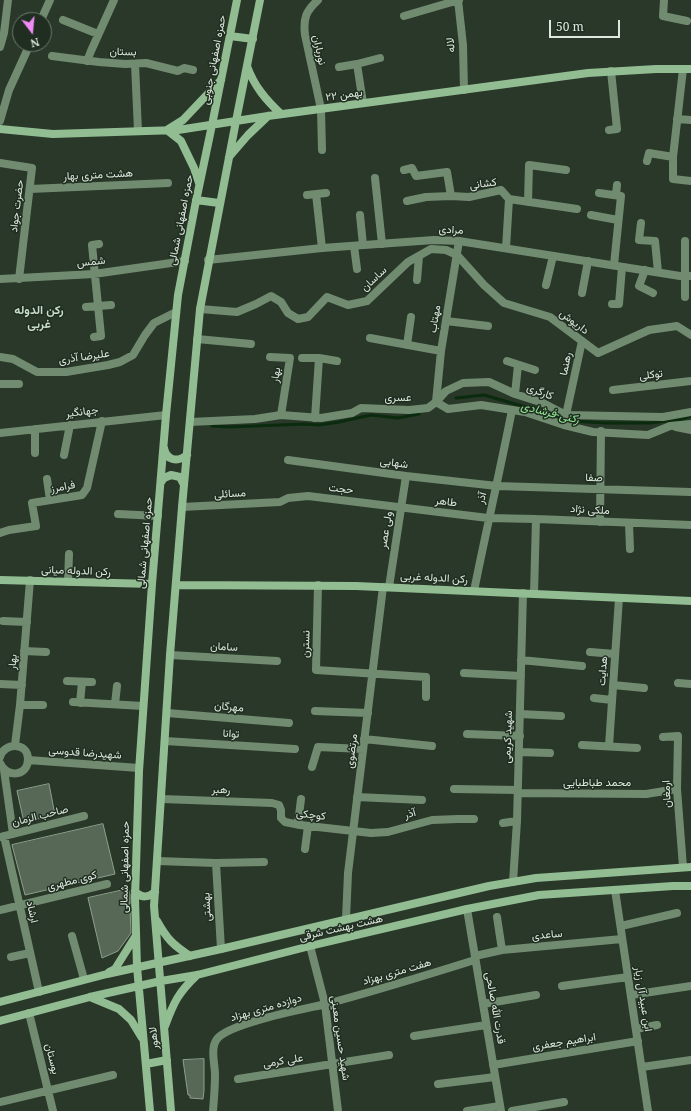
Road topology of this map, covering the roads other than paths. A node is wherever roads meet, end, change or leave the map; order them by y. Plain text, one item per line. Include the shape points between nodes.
1 (8, 0) edge
2 (50, 0) edge
3 (237, 0) edge
4 (260, 0) edge
5 (318, 0) edge
6 (458, 0) edge
7 (664, 0) edge
8 (111, 1) edge
9 (45, 12) edge
10 (404, 16) dead end
11 (63, 20) dead end
12 (687, 21) dead end
13 (98, 34) junction
14 (230, 36) junction
15 (253, 38) junction
16 (0, 47) edge
17 (26, 52) edge
18 (52, 56) dead end
19 (380, 58) dead end
20 (88, 61) junction
21 (135, 64) junction
22 (357, 64) junction
23 (247, 65) junction
24 (338, 67) dead end
25 (687, 69) edge
26 (193, 70) dead end
27 (610, 71) junction
28 (221, 80) junction
29 (464, 90) junction
30 (363, 103) junction
31 (321, 109) junction
32 (281, 114) junction
33 (268, 116) junction
34 (677, 119) junction
35 (691, 120) edge
36 (0, 121) edge
37 (236, 121) junction
38 (212, 125) junction
39 (0, 129) edge
40 (167, 130) junction
41 (609, 130) dead end
42 (138, 131) junction
43 (322, 150) dead end
44 (673, 157) junction
45 (228, 158) junction
46 (647, 161) dead end
47 (0, 163) edge
48 (404, 170) dead end
49 (566, 170) dead end
50 (375, 178) dead end
51 (691, 181) edge
52 (168, 183) dead end
53 (199, 184) junction
54 (617, 185) dead end
55 (30, 189) junction
56 (326, 193) dead end
57 (598, 193) dead end
58 (616, 195) junction
59 (451, 196) junction
60 (509, 199) junction
61 (196, 200) junction
62 (407, 201) dead end
63 (528, 202) junction
64 (220, 203) junction
65 (577, 209) dead end
66 (360, 215) dead end
67 (591, 215) dead end
68 (618, 220) junction
69 (640, 223) dead end
70 (459, 241) junction
71 (685, 241) dead end
72 (99, 244) dead end
73 (382, 244) junction
74 (354, 246) junction
75 (363, 246) junction
76 (322, 248) junction
77 (506, 248) junction
78 (457, 255) junction
79 (419, 256) junction
80 (553, 256) junction
81 (208, 260) junction
82 (184, 261) junction
83 (588, 261) junction
84 (618, 266) junction
85 (357, 269) dead end
86 (645, 270) junction
87 (658, 272) junction
88 (94, 274) junction
89 (688, 276) edge
90 (0, 279) edge
91 (19, 279) junction
92 (417, 280) dead end
93 (546, 285) dead end
94 (582, 293) dead end
95 (653, 293) dead end
96 (685, 297) dead end
97 (612, 304) dead end
98 (111, 305) dead end
99 (98, 306) junction
100 (86, 307) dead end
101 (200, 309) junction
102 (176, 312) junction
103 (411, 317) dead end
104 (446, 320) junction
105 (488, 326) dead end
106 (691, 335) edge
107 (94, 337) dead end
108 (370, 338) dead end
109 (197, 339) junction
110 (582, 341) junction
111 (251, 344) dead end
112 (407, 345) junction
113 (441, 351) junction
114 (0, 357) edge
115 (270, 357) dead end
116 (302, 358) dead end
117 (319, 358) junction
118 (337, 361) dead end
119 (507, 361) dead end
120 (518, 365) junction
121 (535, 370) dead end
122 (691, 381) edge
123 (0, 384) edge
124 (19, 384) dead end
125 (613, 390) dead end
126 (515, 394) junction
127 (436, 402) junction
128 (512, 410) junction
129 (691, 412) edge
130 (166, 415) junction
131 (281, 415) junction
132 (566, 415) junction
133 (315, 418) junction
134 (102, 421) junction
135 (190, 422) junction
136 (691, 424) edge
137 (70, 425) junction
138 (670, 426) junction
139 (35, 429) junction
140 (691, 430) edge
141 (601, 432) junction
142 (0, 433) edge
143 (164, 447) junction
144 (36, 453) dead end
145 (64, 455) dead end
146 (187, 455) junction
147 (288, 460) dead end
148 (406, 476) junction
149 (47, 479) dead end
150 (161, 482) junction
151 (184, 484) junction
152 (497, 486) junction
153 (600, 489) junction
154 (691, 492) edge
155 (50, 500) junction
156 (280, 502) joint
157 (182, 508) junction
158 (401, 508) junction
159 (118, 514) dead end
160 (158, 516) junction
161 (488, 518) junction
162 (536, 519) junction
163 (600, 522) junction
164 (629, 523) junction
165 (691, 525) edge
166 (0, 533) edge
167 (630, 549) dead end
168 (69, 554) dead end
169 (0, 580) edge
170 (30, 580) junction
171 (68, 582) junction
172 (152, 584) junction
173 (176, 584) junction
174 (318, 586) junction
175 (386, 587) junction
176 (474, 591) junction
177 (523, 593) junction
178 (534, 594) junction
179 (619, 598) junction
180 (691, 601) edge
181 (3, 622) dead end
182 (27, 622) junction
183 (24, 651) junction
184 (46, 652) dead end
185 (590, 652) dead end
186 (615, 654) junction
187 (170, 655) junction
188 (522, 660) junction
189 (277, 661) dead end
190 (582, 666) dead end
191 (372, 673) junction
192 (464, 673) dead end
193 (521, 676) junction
194 (67, 681) dead end
195 (82, 682) junction
196 (92, 682) dead end
197 (678, 683) dead end
198 (0, 684) edge
199 (613, 684) junction
200 (691, 684) edge
201 (22, 685) junction
202 (117, 686) dead end
203 (644, 688) dead end
204 (426, 697) dead end
205 (594, 698) dead end
206 (612, 700) junction
207 (115, 704) junction
208 (20, 705) junction
209 (43, 705) dead end
210 (143, 706) junction
211 (314, 711) dead end
212 (167, 713) junction
213 (368, 713) junction
214 (520, 714) junction
215 (561, 716) dead end
216 (289, 723) dead end
217 (467, 734) dead end
218 (520, 736) junction
219 (663, 737) dead end
220 (364, 739) junction
221 (165, 741) junction
222 (15, 745) junction
223 (582, 745) dead end
224 (432, 746) dead end
225 (609, 746) junction
226 (363, 748) junction
227 (637, 748) dead end
228 (295, 749) dead end
229 (519, 752) junction
230 (550, 752) dead end
231 (0, 757) edge
232 (28, 760) junction
233 (2, 766) edge
234 (312, 767) dead end
235 (139, 768) junction
236 (454, 789) dead end
237 (677, 790) junction
238 (518, 792) junction
239 (357, 797) junction
240 (162, 799) junction
241 (301, 799) dead end
242 (422, 800) dead end
243 (279, 804) joint
244 (84, 816) dead end
245 (474, 820) dead end
246 (517, 821) junction
247 (503, 823) dead end
248 (298, 824) junction
249 (308, 826) junction
250 (353, 830) junction
251 (13, 834) junction
252 (2, 837) edge
253 (305, 849) dead end
254 (158, 861) junction
255 (264, 862) dead end
256 (216, 863) junction
257 (687, 867) edge
258 (513, 882) junction
259 (107, 884) dead end
260 (691, 886) edge
261 (615, 890) junction
262 (135, 891) junction
263 (155, 892) junction
264 (20, 905) junction
265 (467, 909) junction
266 (0, 910) edge
267 (677, 913) dead end
268 (496, 917) dead end
269 (155, 918) junction
270 (346, 919) junction
271 (621, 926) junction
272 (72, 936) dead end
273 (135, 936) junction
274 (622, 939) junction
275 (310, 946) junction
276 (221, 949) junction
277 (502, 950) junction
278 (30, 953) junction
279 (190, 956) junction
280 (11, 957) dead end
281 (475, 958) junction
282 (159, 963) junction
283 (137, 967) junction
284 (107, 974) junction
285 (197, 975) junction
286 (628, 976) junction
287 (84, 979) junction
288 (161, 980) junction
289 (139, 986) junction
290 (562, 986) dead end
291 (691, 986) edge
292 (39, 992) junction
293 (536, 994) dead end
294 (631, 995) junction
295 (90, 997) junction
296 (0, 1002) edge
297 (325, 1004) junction
298 (483, 1004) junction
299 (29, 1013) junction
300 (0, 1020) edge
301 (486, 1024) junction
302 (657, 1026) dead end
303 (164, 1029) junction
304 (636, 1029) junction
305 (414, 1036) dead end
306 (144, 1040) junction
307 (638, 1041) junction
308 (389, 1055) dead end
309 (167, 1060) junction
310 (691, 1060) edge
311 (146, 1064) junction
312 (332, 1065) junction
313 (493, 1065) junction
314 (642, 1067) junction
315 (113, 1075) dead end
316 (495, 1077) junction
317 (238, 1079) dead end
318 (438, 1084) dead end
319 (48, 1090) junction
320 (0, 1102) edge
321 (564, 1102) dead end
322 (500, 1108) edge
323 (53, 1111) edge
324 (150, 1111) edge
325 (171, 1111) edge
326 (213, 1111) edge
327 (338, 1111) edge
328 (468, 1111) edge
329 (512, 1111) edge
330 (648, 1111) edge

1 - 16 street
2 - 9 street
3 - 14 main road, حمزه اصفهانی جنوبی
4 - 15 main road
5 - 31 street, نورباران via 306,14 303,23
6 - 10 street
6 - 29 street, لاله
7 - 12 street via 662,16
8 - 13 street
11 - 13 street
13 - 20 street
14 - 15 main road
14 - 28 main road, حمزه اصفهانی جنوبی
15 - 23 main road
17 - 36 street via 9,90
18 - 20 street, بستان
19 - 22 street
20 - 21 street, بستان
21 - 26 street, بستان via 146,63 178,71 184,68
21 - 42 street
22 - 24 street
22 - 30 street
23 - 32 main road via 264,97
23 - 37 main road
25 - 27 main road, ۲۲ بهمن
25 - 34 street
27 - 29 main road, ۲۲ بهمن
27 - 41 street via 617,129
28 - 38 main road, حمزه اصفهانی جنوبی
28 - 40 main road via 183,120
29 - 30 main road, ۲۲ بهمن
30 - 31 main road, ۲۲ بهمن
31 - 32 main road, ۲۲ بهمن
31 - 43 street, نورباران
32 - 33 main road, ۲۲ بهمن
33 - 37 main road, ۲۲ بهمن
33 - 45 main road
34 - 35 street
34 - 44 street
37 - 38 main road, ۲۲ بهمن
37 - 45 main road
38 - 40 main road, ۲۲ بهمن
38 - 53 main road, حمزه اصفهانی شمالی
39 - 42 main road, ۲۲ بهمن via 53,134
40 - 42 main road, ۲۲ بهمن
40 - 53 main road via 181,141
44 - 46 street via 649,153
44 - 51 street via 673,179
45 - 64 main road
47 - 55 street, حضرت جواد via 32,168
48 - 59 street via 412,168 416,176 447,172
49 - 63 street via 529,164
50 - 73 street
52 - 55 street, هشت متری بهار
53 - 61 main road, حمزه اصفهانی شمالی
54 - 58 street
55 - 91 street, حضرت جواد
56 - 76 street via 312,194
57 - 58 street
58 - 68 street via 621,196
59 - 60 street, کشانی via 469,197 501,190
59 - 62 street, کشانی
60 - 63 street
60 - 77 street, کشانی
61 - 64 main road
61 - 82 main road, حمزه اصفهانی شمالی
63 - 65 street
64 - 81 main road
66 - 75 street
67 - 68 street
68 - 84 street
69 - 87 street via 639,240 655,241
70 - 73 street, مرادی
70 - 77 street, مرادی
70 - 78 street, مهتاب
71 - 89 street
72 - 88 street via 92,245
73 - 75 street, مرادی
74 - 75 street, مرادی
74 - 76 street, مرادی
74 - 85 street
76 - 81 street, مرادی
77 - 80 street, مرادی
78 - 79 street, ساسان via 446,250 431,249
78 - 104 street, مهتاب
78 - 110 street, داریوش via 504,303 550,317
79 - 92 street
79 - 101 street, ساسان via 408,262 367,301 348,305 327,297 308,317 298,319 271,296 236,312
80 - 83 street, مرادی
80 - 93 street
81 - 101 main road
82 - 88 street, شمس
82 - 102 main road, حمزه اصفهانی شمالی
83 - 84 street, مرادی
83 - 94 street
84 - 86 street, مرادی
84 - 97 street via 619,304
86 - 87 street, مرادی
86 - 95 street via 639,286
87 - 89 street, مرادی
88 - 91 street, شمس
88 - 99 street
89 - 96 street
90 - 91 street, شمس
98 - 99 street
99 - 100 street
99 - 107 street via 100,336
101 - 109 main road
102 - 114 street, علیرضا آذری via 154,323 133,355 120,362 66,372 37,372 13,359
102 - 130 main road, حمزه اصفهانی شمالی
103 - 112 street
104 - 105 street
104 - 113 street, مهتاب
106 - 110 street, داریوش via 677,326 649,330 598,353
108 - 112 street
109 - 111 street
109 - 135 main road
110 - 132 street, رهنما
112 - 113 street
113 - 127 street, مهتاب
115 - 131 street, بهار via 290,358
116 - 117 street
117 - 118 street
117 - 133 street
119 - 120 street
120 - 121 street
120 - 126 street
122 - 125 street, توکلی
123 - 124 street
126 - 127 street, کارگری via 489,382 463,383 446,391
126 - 132 street, کارگری via 543,402
127 - 128 street via 448,409 481,405
127 - 133 street, عسری via 428,408 361,408 352,413
128 - 141 street via 564,425
128 - 152 street, آذر
129 - 132 street, کارگری via 663,417
130 - 134 street, جهانگیر
130 - 143 main road, حمزه اصفهانی شمالی
131 - 133 street, عسری
131 - 135 street, عسری
134 - 137 street, جهانگیر
134 - 155 street, فرامرز via 87,488 82,495
135 - 146 main road
136 - 138 street
137 - 139 street, جهانگیر
137 - 145 street
138 - 140 street
138 - 141 street via 648,434
139 - 142 street, جهانگیر
139 - 144 street
141 - 153 street
143 - 146 main road via 172,459 182,459
143 - 150 main road, حمزه اصفهانی شمالی
146 - 151 main road
147 - 148 street, شهابی
148 - 152 street, شهابی
148 - 158 street, ولی عصر
149 - 155 street
150 - 151 main road via 171,475 180,477
150 - 160 main road, حمزه اصفهانی شمالی
151 - 157 main road
152 - 153 street, صفا
152 - 161 street, آذر
153 - 154 street, صفا
153 - 163 street
155 - 166 street, فرامرز via 32,503 36,526
156 - 157 street, مسائلی
156 - 158 street, حجت via 288,498 308,496
157 - 173 main road
158 - 161 street, طاهر
158 - 175 street, ولی عصر
159 - 160 street
160 - 172 main road, حمزه اصفهانی شمالی
161 - 162 street, ملکی نژاد
161 - 176 street, آذر
162 - 163 street, ملکی نژاد
162 - 178 street
163 - 164 street, ملکی نژاد
164 - 165 street, ملکی نژاد
164 - 167 street
168 - 171 street
169 - 170 main road, رکن الدوله میانی
170 - 171 main road, رکن الدوله میانی
170 - 182 street, بهار
171 - 172 main road, رکن الدوله میانی
172 - 210 main road, حمزه اصفهانی شمالی
173 - 174 main road, رکن الدوله غربی
173 - 187 main road
174 - 175 main road, رکن الدوله غربی
174 - 191 street, نسترن via 316,670
175 - 176 main road, رکن الدوله غربی
175 - 191 street, مرتضوی
176 - 177 main road, رکن الدوله غربی
177 - 178 main road, رکن الدوله غربی
177 - 188 street, شهید کریمی
178 - 179 main road, رکن الدوله غربی
179 - 180 main road, رکن الدوله غربی
179 - 186 street, هدایت
181 - 182 street
182 - 183 street, بهار
183 - 184 street
183 - 201 street, بهار
185 - 186 street
186 - 199 street, هدایت
187 - 189 street, سامان
187 - 212 main road
188 - 190 street
188 - 193 street, شهید کریمی
191 - 204 street via 426,677
191 - 213 street, مرتضوی
192 - 193 street
193 - 214 street, شهید کریمی
194 - 195 street
195 - 196 street
195 - 207 street via 77,702
197 - 200 street
198 - 201 street
199 - 203 street
199 - 206 street, هدایت
201 - 208 street, بهار
202 - 207 street
205 - 206 street
206 - 225 street, هدایت
207 - 210 street
208 - 209 street
208 - 222 street, بهار
210 - 235 main road, حمزه اصفهانی شمالی
211 - 213 street
212 - 216 street, مهرگان
212 - 221 main road
213 - 220 street, مرتضوی
214 - 215 street
214 - 218 street, شهید کریمی
217 - 218 street
218 - 229 street, شهید کریمی
219 - 237 street, ارمغان via 678,736
220 - 224 street
220 - 226 street, مرتضوی
221 - 228 street, توانا
221 - 240 main road
222 - 231 street via 3,750
222 - 232 street via 23,749
223 - 225 street
225 - 227 street
226 - 234 street via 318,747
226 - 239 street, مرتضوی
229 - 230 street
229 - 238 street, شهید کریمی
232 - 233 street via 25,769 17,773 12,774
232 - 235 street, شهیدرضا قدوسی
233 - 251 street
235 - 262 main road, حمزه اصفهانی شمالی
236 - 238 street
237 - 238 street, محمد طباطبایی via 646,794
237 - 257 street, ارمغان
238 - 246 street, شهید کریمی
239 - 242 street
239 - 250 street, مرتضوی
240 - 243 street, رهبر
240 - 254 main road
241 - 248 street
243 - 248 street, کوچکی via 281,818 285,822
244 - 251 street, صاحب الزمان
245 - 250 street, آذر via 432,820 388,832
246 - 247 street
246 - 258 street, شهید کریمی
248 - 249 street, کوچکی
249 - 250 street, کوچکی
249 - 253 street
250 - 270 street, مرتضوی
251 - 252 street, صاحب الزمان
252 - 264 street, ارشاد
254 - 256 street
254 - 263 main road
255 - 256 street
256 - 276 street, بهشتی
257 - 258 main road, هشت بهشت شرقی via 536,878
258 - 270 main road, هشت بهشت شرقی
259 - 264 street, کوی مطهری
260 - 261 main road, هشت بهشت شرقی
261 - 265 main road, هشت بهشت شرقی via 539,895
261 - 271 street, ابن عبید آل زیار
262 - 263 main road via 144,897
262 - 273 main road, حمزه اصفهانی شمالی
263 - 269 main road
264 - 266 street, کوی مطهری
264 - 278 street, ارشاد
265 - 275 main road, هشت بهشت شرقی
265 - 281 street, قدرت الله صالحی
267 - 271 street
268 - 277 street
269 - 279 main road via 172,943
269 - 282 main road
270 - 276 main road, هشت بهشت شرقی
271 - 274 street, ابن عبید آل زیار
272 - 287 street
273 - 283 main road, حمزه اصفهانی شمالی
273 - 284 main road via 115,969
274 - 277 street, ساعدی
274 - 286 street, ابن عبید آل زیار
275 - 285 main road, هشت بهشت شرقی
275 - 297 street, شهید حسین معینی
276 - 279 main road, هشت بهشت شرقی
277 - 281 street, ساعدی
278 - 280 street
278 - 292 street, ارشاد
279 - 282 main road, هشت بهشت شرقی
281 - 297 street, هفت متری بهزاد
281 - 298 street, قدرت الله صالحی
282 - 283 main road, هشت بهشت شرقی
282 - 288 main road, لاهور
283 - 284 main road, هشت بهشت شرقی
283 - 289 main road, لاهور
284 - 287 main road, هشت بهشت شرقی
285 - 288 main road, هشت بهشت شرقی
285 - 303 main road via 174,1002
286 - 290 street
286 - 294 street, ابن عبید آل زیار
287 - 292 main road, هشت بهشت شرقی
288 - 289 main road, هشت بهشت شرقی
288 - 303 main road, لاهور
289 - 295 main road, هشت بهشت شرقی
289 - 306 main road, لاهور
291 - 294 street
292 - 296 main road, هشت بهشت شرقی
293 - 298 street
294 - 304 street, ابن عبید آل زیار
295 - 299 main road, هشت بهشت شرقی
295 - 306 main road via 119,1010 131,1020
297 - 312 street, شهید حسین معینی
297 - 326 street, دوازده متری بهزاد via 269,1017 226,1032 217,1038 214,1050
298 - 301 street, قدرت الله صالحی
299 - 300 main road, هشت بهشت شرقی
299 - 319 street, بوستان
301 - 305 street
301 - 313 street, قدرت الله صالحی
302 - 304 street
303 - 309 main road, لاهور
304 - 307 street, ابن عبید آل زیار
306 - 311 main road, لاهور
307 - 313 street, ابراهیم جعفری
307 - 314 street, ابن عبید آل زیار
308 - 312 street, علی کرمی
309 - 311 main road
309 - 325 main road, لاهور
310 - 314 street
311 - 324 main road, لاهور
312 - 317 street, علی کرمی
312 - 327 street, شهید حسین معینی
313 - 316 street, قدرت الله صالحی
314 - 330 street, ابن عبید آل زیار
315 - 319 street
316 - 318 street
316 - 322 street, قدرت الله صالحی
319 - 320 street
319 - 323 street, بوستان
321 - 329 street
322 - 328 street

